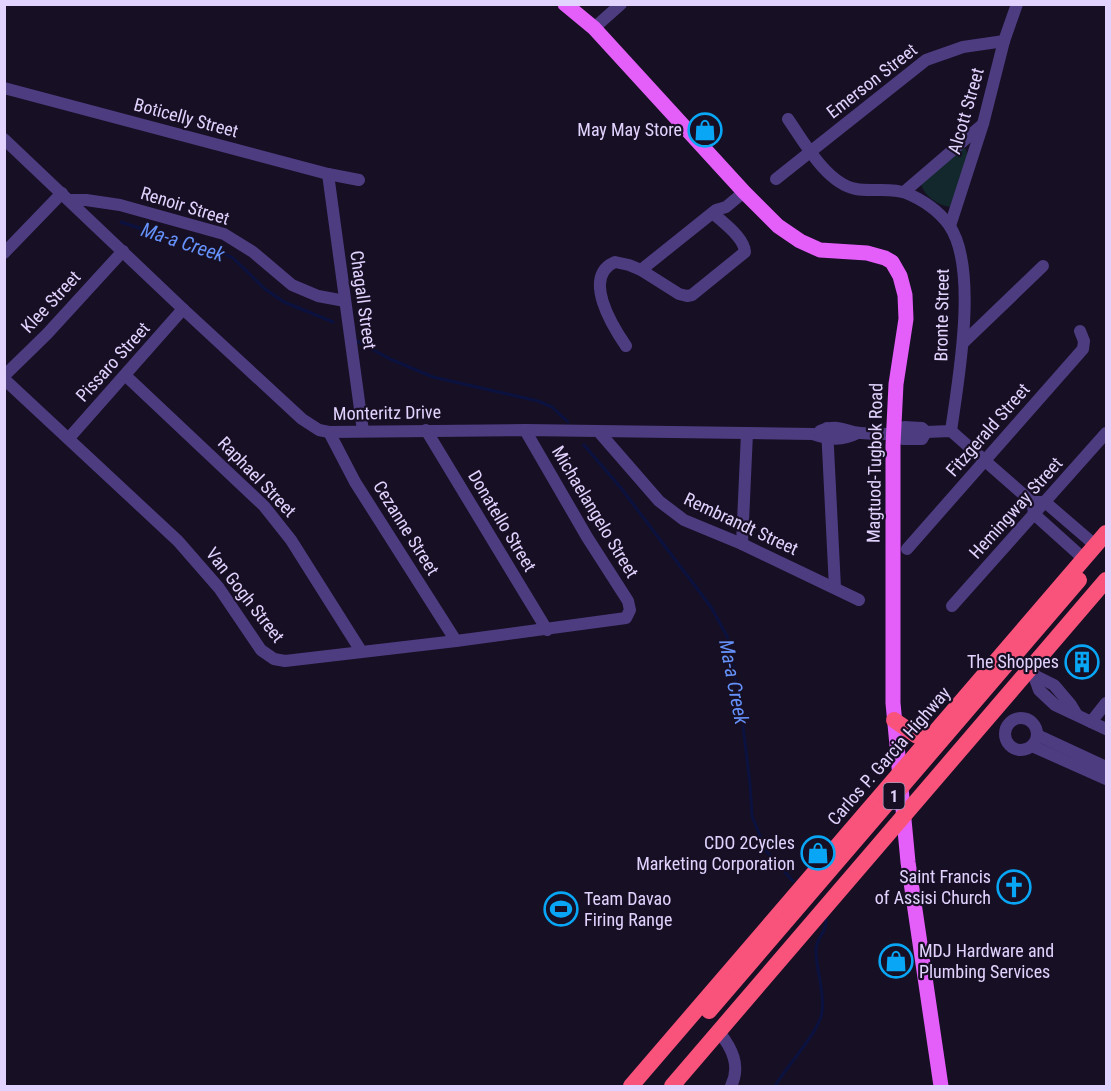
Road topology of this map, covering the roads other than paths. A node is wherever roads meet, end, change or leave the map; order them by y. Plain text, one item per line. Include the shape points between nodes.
1 (566, 4) edge
2 (621, 4) edge
3 (1017, 4) edge
4 (594, 28) junction
5 (1004, 41) junction
6 (4, 87) edge
7 (788, 119) dead end
8 (983, 124) junction
9 (4, 139) edge
10 (812, 152) junction
11 (328, 174) junction
12 (776, 179) dead end
13 (359, 180) dead end
14 (741, 189) junction
15 (903, 192) junction
16 (66, 197) junction
17 (714, 212) junction
18 (950, 226) junction
19 (123, 251) junction
20 (4, 253) edge
21 (1043, 267) dead end
22 (641, 270) junction
23 (345, 301) junction
24 (183, 309) junction
25 (1080, 331) dead end
26 (964, 342) junction
27 (626, 346) dead end
28 (126, 376) junction
29 (4, 378) edge
30 (426, 430) junction
31 (525, 430) junction
32 (363, 431) junction
33 (951, 431) junction
34 (328, 432) junction
35 (599, 432) junction
36 (747, 433) junction
37 (1107, 433) edge
38 (827, 434) junction
39 (896, 434) junction
40 (69, 438) junction
41 (985, 461) junction
42 (1037, 506) junction
43 (1058, 513) junction
44 (1047, 525) junction
45 (1103, 542) edge
46 (742, 544) junction
47 (907, 549) dead end
48 (1084, 559) junction
49 (1107, 565) edge
50 (1107, 580) edge
51 (1083, 584) junction
52 (835, 588) junction
53 (1054, 594) junction
54 (859, 600) dead end
55 (952, 606) dead end
56 (629, 614) joint
57 (1078, 614) junction
58 (547, 630) junction
59 (456, 641) junction
60 (361, 651) junction
61 (1005, 651) junction
62 (1031, 674) junction
63 (972, 690) junction
64 (1107, 703) edge
65 (995, 710) junction
66 (894, 720) junction
67 (944, 722) junction
68 (1010, 722) junction
69 (1091, 722) junction
70 (1107, 729) edge
71 (928, 741) junction
72 (1034, 741) junction
73 (968, 742) junction
74 (1066, 755) junction
75 (1107, 767) edge
76 (946, 768) junction
77 (899, 774) junction
78 (1107, 779) edge
79 (904, 817) junction
80 (853, 828) junction
81 (876, 849) junction
82 (822, 864) junction
83 (846, 884) junction
84 (789, 902) junction
85 (813, 922) junction
86 (753, 944) junction
87 (777, 964) junction
88 (716, 988) junction
89 (740, 1008) junction
90 (715, 1020) junction
91 (631, 1086) edge
92 (644, 1086) edge
93 (659, 1086) edge
94 (672, 1086) edge
95 (731, 1086) edge
96 (941, 1086) edge

1 - 4 main road, Magtuod-Tugbok Road
2 - 4 street
3 - 5 street, Alcott Street
4 - 14 main road, Magtuod-Tugbok Road
5 - 8 street, Alcott Street
5 - 10 street, Emerson Street via 963,47 926,60
6 - 11 street, Boticelly Street
7 - 10 street, Bronte Street
8 - 15 street
8 - 18 street, Alcott Street
9 - 16 street, Monteritz Drive
10 - 12 street, Emerson Street
10 - 15 street, Bronte Street via 833,178 845,186
11 - 13 street, Boticelly Street
11 - 23 street, Chagall Street
14 - 17 street via 726,207
14 - 39 main road, Magtuod-Tugbok Road via 800,242 820,250 878,255 896,268 903,285 906,319 896,384
15 - 18 street, Bronte Street via 929,204
16 - 19 street, Monteritz Drive
16 - 20 street
16 - 23 street, Renoir Street via 120,205 224,234 292,285 318,296
17 - 22 street
17 - 22 street via 743,243 743,255 687,296
18 - 26 street, Bronte Street via 964,277
19 - 24 street, Monteritz Drive
19 - 29 street, Klee Street
21 - 26 street
22 - 27 street via 615,262 601,276 604,306
23 - 32 street, Chagall Street
24 - 28 street, Pissaro Street
24 - 34 street, Monteritz Drive via 302,419
25 - 41 street, Fitzgerald Street via 1083,349
26 - 33 street, Bronte Street
28 - 40 street, Pissaro Street
28 - 60 street, Raphael Street via 264,506 291,540
29 - 40 street, Van Gogh Street
30 - 31 street, Monteritz Drive
30 - 32 street, Monteritz Drive
30 - 58 street, Donatello Street
31 - 35 street, Monteritz Drive
31 - 56 street, Michaelangelo Street via 628,601
32 - 34 street, Monteritz Drive
33 - 39 street, Monteritz Drive via 926,432 922,439 903,439
33 - 41 street
34 - 59 street, Cezanne Street via 355,482
35 - 36 street, Monteritz Drive
35 - 46 street, Rembrandt Street via 671,511 699,528
36 - 38 street, Monteritz Drive
36 - 46 street
37 - 42 street, Hemingway Street
38 - 39 street, Monteritz Drive via 846,439 858,433
38 - 52 street
39 - 66 main road, Magtuod-Tugbok Road
40 - 60 street, Van Gogh Street via 201,566 267,656 285,661
41 - 42 street
41 - 47 street, Fitzgerald Street
42 - 43 street
42 - 44 street
42 - 55 street, Hemingway Street
43 - 44 street
43 - 45 street
44 - 48 street
45 - 48 highway, Carlos P. Garcia Highway / 1
45 - 51 highway, Carlos P. Garcia Highway / 1
46 - 52 street, Rembrandt Street
48 - 53 highway, Carlos P. Garcia Highway / 1
49 - 51 highway, Carlos P. Garcia Highway / 1
50 - 57 highway, Carlos P. Garcia Highway / 1
51 - 90 highway, Carlos P. Garcia Highway / 1, bridge
52 - 54 street, Rembrandt Street
53 - 57 highway
53 - 61 highway, Carlos P. Garcia Highway / 1
56 - 58 street, Van Gogh Street via 621,620
57 - 62 highway, Carlos P. Garcia Highway / 1
58 - 59 street, Van Gogh Street
59 - 60 street, Van Gogh Street
61 - 62 highway
61 - 63 highway, Carlos P. Garcia Highway / 1
62 - 65 highway, Carlos P. Garcia Highway / 1
62 - 69 street via 1044,696
63 - 65 highway
63 - 67 highway, Carlos P. Garcia Highway / 1
64 - 69 street
65 - 68 street
65 - 73 highway, Carlos P. Garcia Highway / 1
66 - 71 highway
66 - 77 main road, Magtuod-Tugbok Road
67 - 71 highway, Carlos P. Garcia Highway / 1
67 - 73 highway
68 - 72 street via 1030,720 1037,730
68 - 72 street via 1005,732 1007,743 1016,749 1027,749
69 - 70 street
71 - 76 highway
71 - 77 highway, Carlos P. Garcia Highway / 1
72 - 74 street
73 - 76 highway, Carlos P. Garcia Highway / 1
74 - 75 street
74 - 78 street
76 - 79 highway, Carlos P. Garcia Highway / 1
77 - 79 main road, Magtuod-Tugbok Road
77 - 80 highway, Carlos P. Garcia Highway / 1
79 - 81 highway, Carlos P. Garcia Highway / 1
79 - 96 main road, Magtuod-Tugbok Road
80 - 81 highway
80 - 82 highway, Carlos P. Garcia Highway / 1
81 - 83 highway, Carlos P. Garcia Highway / 1
82 - 83 highway
82 - 84 highway, Carlos P. Garcia Highway / 1
83 - 85 highway, Carlos P. Garcia Highway / 1
84 - 85 highway
84 - 86 highway, Carlos P. Garcia Highway / 1
85 - 87 highway, Carlos P. Garcia Highway / 1
86 - 87 highway
86 - 88 highway, Carlos P. Garcia Highway / 1
87 - 89 highway, Carlos P. Garcia Highway / 1
88 - 89 highway
88 - 91 highway, Carlos P. Garcia Highway / 1
89 - 90 highway, Carlos P. Garcia Highway / 1
90 - 92 highway, Carlos P. Garcia Highway / 1
90 - 93 highway, Carlos P. Garcia Highway / 1
90 - 94 highway, Carlos P. Garcia Highway / 1
90 - 95 street via 735,1063

